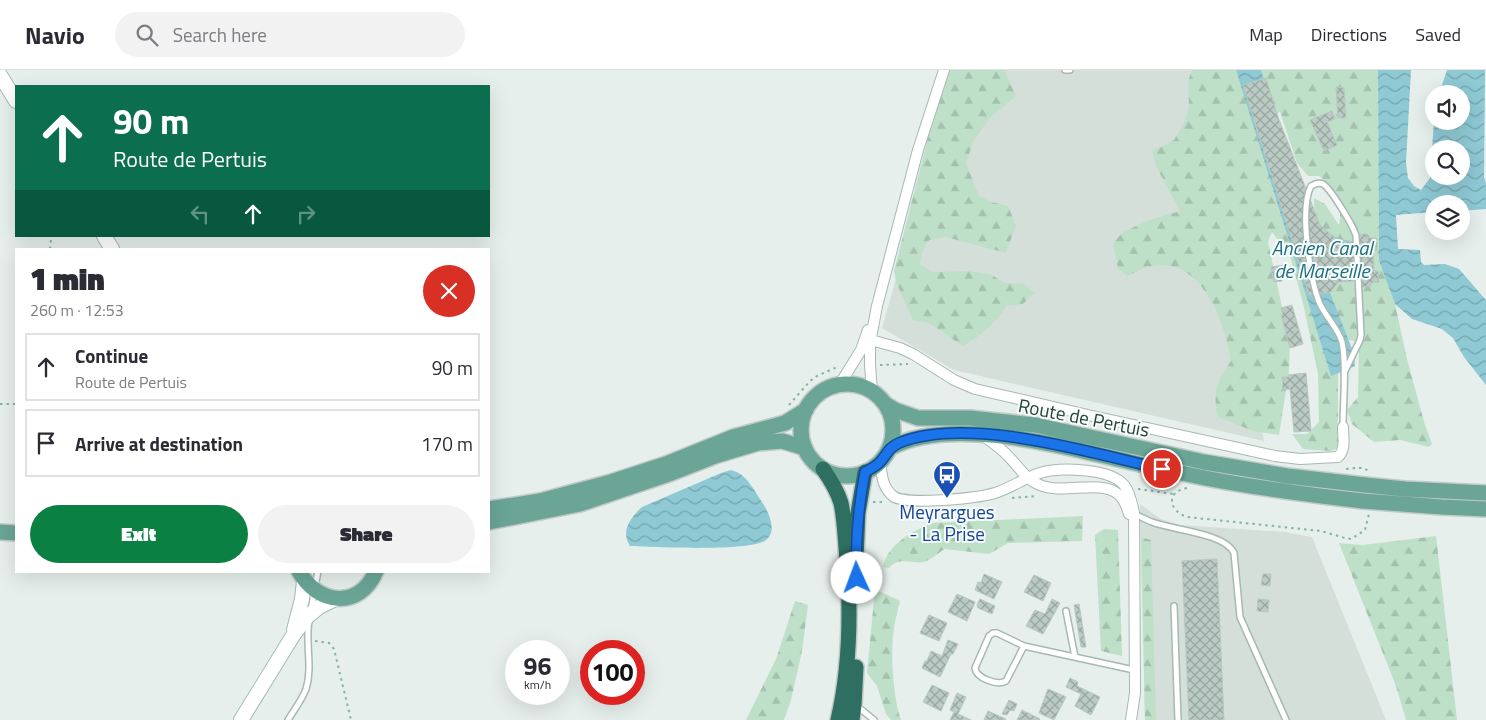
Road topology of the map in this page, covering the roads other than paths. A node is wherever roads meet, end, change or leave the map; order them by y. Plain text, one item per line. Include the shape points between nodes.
1 (944, 70) edge
2 (1065, 70) edge
3 (1070, 70) edge
4 (0, 75) edge
5 (15, 99) edge
6 (105, 237) edge
7 (111, 248) edge
8 (877, 306) junction
9 (871, 340) junction
10 (1344, 372) junction
11 (840, 384) junction
12 (872, 391) junction
13 (885, 404) junction
14 (806, 410) junction
15 (1343, 427) joint
16 (981, 434) junction
17 (805, 448) junction
18 (890, 448) junction
19 (880, 462) junction
20 (823, 469) junction
21 (865, 472) junction
22 (1027, 478) junction
23 (1486, 493) edge
24 (490, 509) edge
25 (1486, 509) edge
26 (1134, 513) junction
27 (490, 522) edge
28 (0, 532) edge
29 (15, 532) edge
30 (1133, 540) junction
31 (375, 573) edge
32 (306, 581) edge
33 (335, 598) junction
34 (1174, 606) dead end
35 (1066, 611) dead end
36 (310, 615) junction
37 (294, 634) junction
38 (1024, 646) junction
39 (1075, 657) junction
40 (1134, 670) junction
41 (854, 715) edge
42 (241, 720) edge
43 (288, 720) edge
44 (838, 720) edge
45 (874, 720) edge
46 (1131, 720) edge
47 (1178, 720) edge
48 (1286, 720) edge

1 - 8 street via 918,150
2 - 3 lane
4 - 5 main road
6 - 7 main road
8 - 9 street
8 - 11 street via 861,350
9 - 12 street
9 - 15 street via 900,348 975,389 1275,456 1300,459 1338,457 1344,449
10 - 10 lane via 1361,335 1356,236 1328,188 1316,184 1309,192 1306,219 1308,254 1320,304 1342,342
10 - 15 lane
11 - 12 main road
11 - 14 main road via 814,398
12 - 13 main road
13 - 18 main road via 893,426
13 - 23 main road, Route de Pertuis, bridge via 918,418 970,418 1035,425 1204,462 1287,476 1414,490
14 - 17 main road via 801,429
14 - 24 main road via 785,423 733,437 611,482
16 - 18 main road, Route de Pertuis via 931,434
16 - 22 street via 1001,449
16 - 25 main road, Route de Pertuis, bridge via 1051,444 1240,484 1363,501
17 - 20 main road
17 - 27 main road via 782,441 758,443 580,504
18 - 19 main road
19 - 21 main road
19 - 22 street via 883,483 901,501 994,493
20 - 21 main road via 836,475 851,476
20 - 44 highway via 840,502 847,562 848,652
21 - 41 highway via 856,542 858,595
22 - 26 street via 1053,470 1076,470 1118,479 1126,488
22 - 30 street via 1041,486 1101,488 1119,495 1129,514
26 - 30 street
26 - 48 lane via 1152,522 1230,546 1234,553 1240,617
28 - 29 main road
30 - 40 street
31 - 33 main road via 357,594
32 - 33 main road via 318,594
32 - 36 lane
32 - 37 main road
33 - 36 main road
34 - 47 lane
35 - 39 lane
36 - 37 main road
36 - 43 lane via 307,684
37 - 42 main road
38 - 38 lane via 993,633 975,672 1003,683
38 - 39 lane
39 - 40 lane
40 - 46 street
41 - 45 lane

